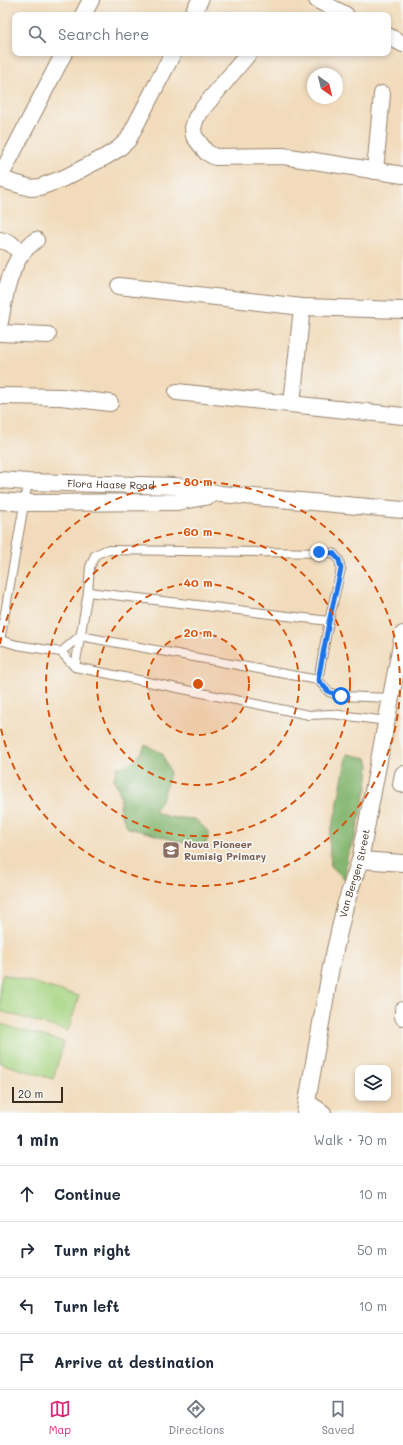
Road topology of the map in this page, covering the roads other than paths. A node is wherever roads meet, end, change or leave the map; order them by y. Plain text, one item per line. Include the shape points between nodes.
1 (91, 0) edge
2 (200, 0) edge
3 (317, 0) edge
4 (85, 12) edge
5 (194, 12) edge
6 (340, 12) edge
7 (391, 38) edge
8 (403, 44) edge
9 (62, 56) edge
10 (171, 56) edge
11 (247, 56) edge
12 (382, 94) dead end
13 (375, 170) junction
14 (403, 175) edge
15 (0, 178) edge
16 (0, 240) edge
17 (36, 240) dead end
18 (22, 253) junction
19 (119, 286) dead end
20 (302, 307) junction
21 (403, 310) edge
22 (0, 322) edge
23 (0, 333) edge
24 (48, 335) dead end
25 (177, 392) dead end
26 (0, 396) edge
27 (110, 402) dead end
28 (292, 404) junction
29 (403, 416) edge
30 (0, 480) edge
31 (28, 482) junction
32 (221, 494) junction
33 (0, 501) edge
34 (26, 503) junction
35 (403, 510) edge
36 (88, 592) junction
37 (329, 622) junction
38 (403, 634) edge
39 (80, 636) junction
40 (0, 640) edge
41 (61, 652) junction
42 (75, 667) junction
43 (318, 680) junction
44 (391, 698) junction
45 (387, 721) junction
46 (360, 860) junction
47 (403, 863) edge
48 (403, 1010) edge
49 (403, 1017) edge
50 (306, 1108) edge
51 (322, 1113) edge

1 - 4 street
2 - 5 street
3 - 6 street
7 - 8 street
9 - 15 street
10 - 15 street via 128,140 118,149 64,178 40,187 31,188
11 - 13 street via 196,118 194,136 206,152 215,157 283,156
12 - 13 street
13 - 14 street
16 - 18 street via 10,243
17 - 18 street
18 - 22 street via 7,286
19 - 20 street
20 - 21 street
20 - 28 street
23 - 24 street
25 - 28 street
26 - 27 street via 61,397
28 - 29 street
30 - 31 street, Flora Haase Road
31 - 32 street, Flora Haase Road via 176,486
31 - 34 lane
32 - 34 street, Flora Haase Road via 177,502
32 - 35 street, Flora Haase Road
33 - 34 street, Flora Haase Road
34 - 40 lane
36 - 37 lane
36 - 37 lane via 90,567 95,555 106,550 333,553 339,560 341,569
36 - 39 lane
37 - 43 lane
38 - 44 street, Van Bergen Street
39 - 41 lane
39 - 42 lane
39 - 43 lane
40 - 41 lane
41 - 42 lane
42 - 45 lane via 309,715 332,714
43 - 44 lane via 329,692 341,696
44 - 45 street, Van Bergen Street
45 - 46 street, Van Bergen Street
46 - 47 street
46 - 50 street, Van Bergen Street via 343,914 331,967
48 - 49 street
50 - 51 street

